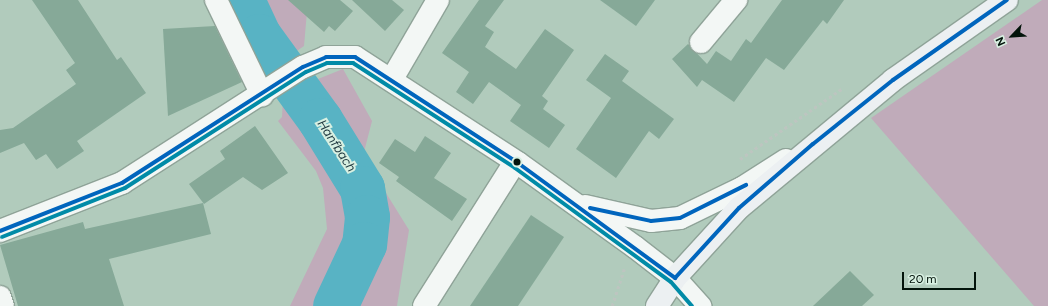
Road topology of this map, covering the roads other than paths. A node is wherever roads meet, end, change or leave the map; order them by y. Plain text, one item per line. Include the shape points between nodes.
1 (216, 0) edge
2 (438, 0) edge
3 (736, 0) edge
4 (1007, 0) edge
5 (701, 42) dead end
6 (392, 79) junction
7 (269, 90) junction
8 (813, 144) junction
9 (515, 162) junction
10 (576, 204) junction
11 (0, 231) edge
12 (675, 278) junction
13 (0, 296) edge
14 (3, 306) edge
15 (424, 306) edge
16 (657, 306) edge
17 (700, 306) edge

1 - 7 street
2 - 6 street
3 - 5 street
4 - 8 main road via 893,80
6 - 7 street via 355,57 326,57 303,67
6 - 9 street
7 - 11 street via 122,183
8 - 10 street via 742,188 680,218 651,221
8 - 12 main road via 740,208
9 - 10 street
9 - 15 street
10 - 12 street
12 - 16 main road
12 - 17 street
13 - 14 street

